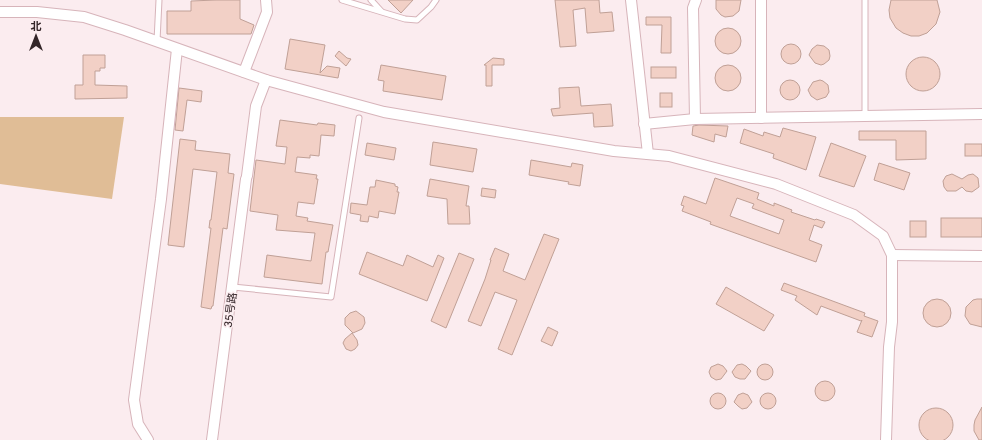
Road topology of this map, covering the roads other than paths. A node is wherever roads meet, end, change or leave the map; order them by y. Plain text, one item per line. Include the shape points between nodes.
1 (159, 0) edge
2 (266, 0) edge
3 (342, 0) edge
4 (371, 0) edge
5 (436, 0) edge
6 (631, 0) edge
7 (696, 0) edge
8 (761, 0) edge
9 (865, 0) edge
10 (0, 12) edge
11 (382, 12) junction
12 (156, 41) junction
13 (178, 49) junction
14 (244, 72) junction
15 (266, 80) junction
16 (982, 114) edge
17 (865, 116) junction
18 (359, 118) dead end
19 (761, 118) junction
20 (695, 120) junction
21 (644, 124) junction
22 (648, 154) junction
23 (892, 255) junction
24 (982, 256) edge
25 (233, 287) junction
26 (148, 440) edge
27 (212, 440) edge
28 (886, 440) edge

1 - 12 lane
2 - 14 street via 267,12
3 - 11 lane
4 - 11 lane
5 - 11 lane via 417,20
6 - 21 street
7 - 20 street
8 - 19 street
9 - 17 lane
10 - 12 street via 36,12 84,17
12 - 13 street
13 - 14 street
13 - 26 street via 134,400 138,424
14 - 15 street
15 - 22 street via 384,112 614,151
15 - 25 street, 35号路 via 256,106
16 - 17 street
17 - 19 street
18 - 25 lane via 331,297
19 - 20 street
20 - 21 street
21 - 22 street
22 - 23 street via 669,156 776,184 854,215 883,236
23 - 24 street
23 - 28 street via 892,322
25 - 27 street, 35号路

